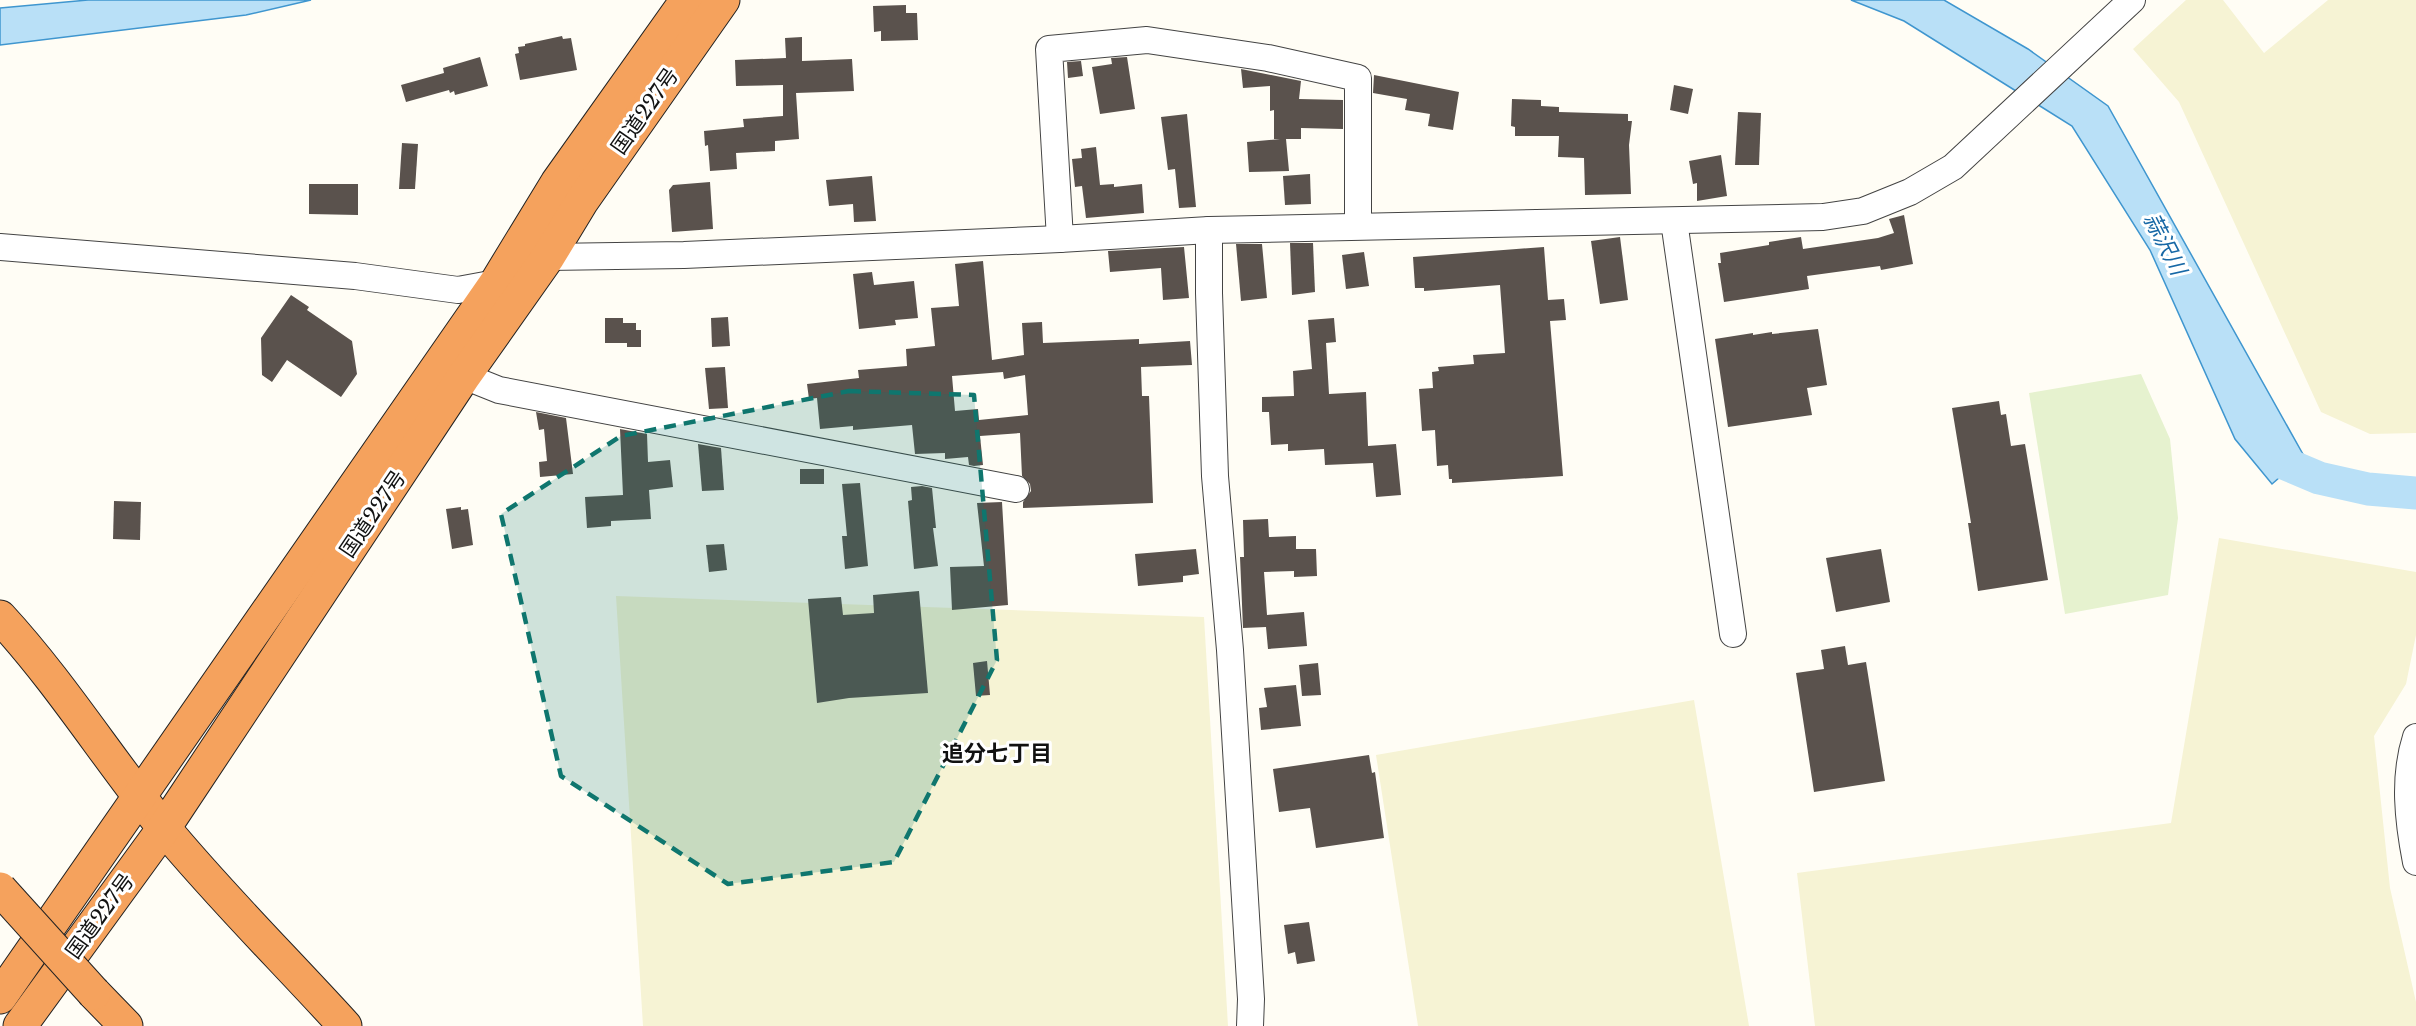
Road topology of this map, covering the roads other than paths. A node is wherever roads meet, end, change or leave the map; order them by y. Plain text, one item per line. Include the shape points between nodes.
1 (687, 0) edge
2 (723, 0) edge
3 (2132, 0) edge
4 (1674, 221) junction
5 (1358, 226) junction
6 (1209, 230) junction
7 (1060, 239) junction
8 (0, 247) edge
9 (548, 257) junction
10 (496, 283) junction
11 (464, 376) junction
12 (1016, 489) dead end
13 (0, 617) edge
14 (1733, 634) dead end
15 (2416, 737) edge
16 (140, 797) junction
17 (164, 828) junction
18 (2416, 862) edge
19 (0, 889) edge
20 (0, 997) edge
21 (20, 1026) edge
22 (126, 1026) edge
23 (345, 1026) edge
24 (1250, 1026) edge

1 - 10 highway, 国道227号 via 557,183
2 - 9 highway, 国道227号 via 582,201
3 - 4 street via 1953,167 1910,192 1863,211 1823,217
4 - 5 street
4 - 14 street
5 - 6 street
5 - 7 street via 1358,78 1268,58 1147,40 1048,49
6 - 7 street
6 - 24 street via 1215,476 1232,685 1251,987
7 - 9 street
8 - 10 street via 355,276 459,290
9 - 10 street
9 - 11 highway, 国道227号
10 - 16 highway, 国道227号
11 - 12 street via 499,390
11 - 17 highway, 国道227号
13 - 16 highway via 25,643
15 - 18 street via 2407,783
16 - 17 highway
16 - 20 highway, 国道227号
17 - 21 highway, 国道227号
17 - 23 highway
19 - 22 highway, bridge

